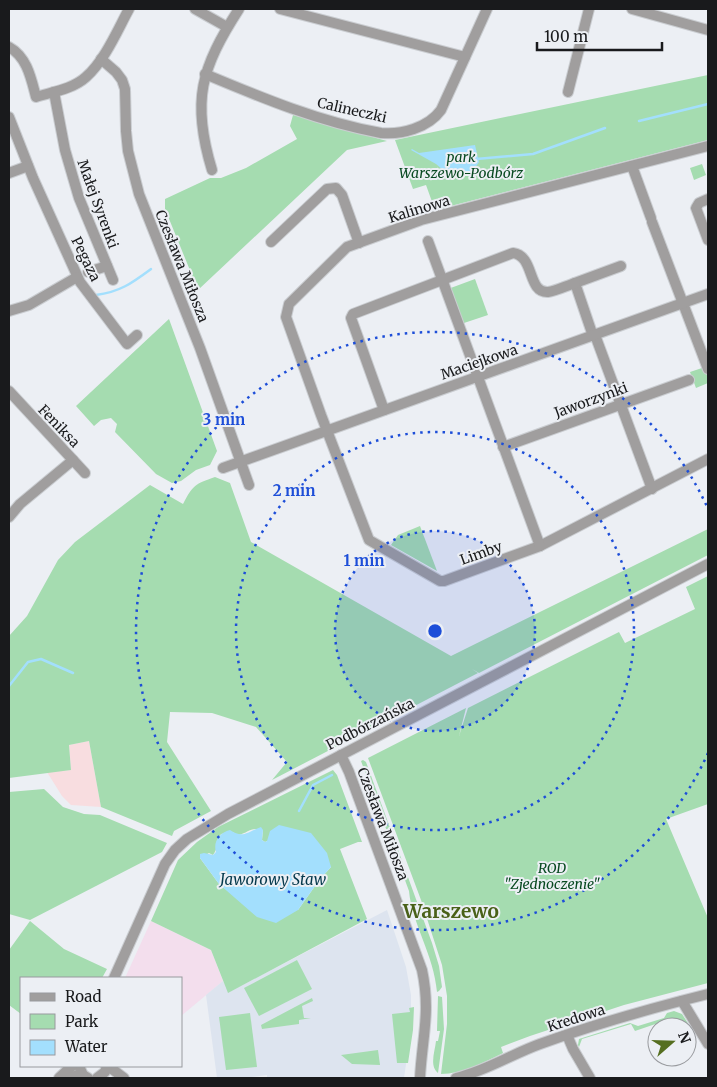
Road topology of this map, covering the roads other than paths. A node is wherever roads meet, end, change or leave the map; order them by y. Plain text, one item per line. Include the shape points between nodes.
1 (129, 9) edge
2 (195, 9) edge
3 (239, 9) edge
4 (280, 9) edge
5 (487, 9) edge
6 (589, 9) edge
7 (632, 9) edge
8 (227, 27) junction
9 (708, 30) edge
10 (9, 47) edge
11 (465, 57) junction
12 (101, 59) junction
13 (205, 74) junction
14 (54, 92) junction
15 (568, 92) dead end
16 (9, 117) edge
17 (708, 146) edge
18 (28, 166) junction
19 (632, 166) junction
20 (212, 170) dead end
21 (9, 173) edge
22 (708, 199) edge
23 (708, 240) edge
24 (428, 241) dead end
25 (271, 242) dead end
26 (359, 243) junction
27 (107, 266) junction
28 (621, 266) dead end
29 (88, 272) dead end
30 (77, 276) junction
31 (113, 280) dead end
32 (442, 281) junction
33 (574, 283) junction
34 (708, 294) edge
35 (682, 303) junction
36 (9, 311) edge
37 (137, 335) dead end
38 (594, 335) junction
39 (708, 369) edge
40 (478, 377) junction
41 (689, 380) dead end
42 (9, 391) edge
43 (621, 404) junction
44 (384, 410) junction
45 (326, 431) junction
46 (503, 447) junction
47 (708, 459) edge
48 (73, 460) junction
49 (241, 461) junction
50 (223, 468) dead end
51 (85, 473) dead end
52 (249, 485) dead end
53 (652, 489) junction
54 (9, 517) edge
55 (540, 546) junction
56 (708, 564) edge
57 (341, 755) junction
58 (114, 977) edge
59 (708, 994) edge
60 (682, 1001) junction
61 (567, 1035) junction
62 (708, 1044) edge
63 (71, 1067) edge
64 (108, 1067) edge
65 (109, 1067) edge
66 (83, 1073) edge
67 (483, 1074) edge
68 (59, 1078) edge
69 (70, 1078) edge
70 (98, 1078) edge
71 (104, 1078) edge
72 (124, 1078) edge
73 (420, 1078) edge
74 (456, 1078) edge
75 (590, 1078) edge

1 - 12 street
2 - 8 street
3 - 8 street
4 - 11 street
5 - 11 street, Calineczki
6 - 15 street
7 - 9 street
8 - 13 street
10 - 14 street via 25,62 36,97
11 - 13 street, Calineczki via 436,117 417,127 389,134 303,112
12 - 14 street via 86,77
12 - 49 street, Czesława Miłosza via 122,80 128,151 139,194
13 - 20 street via 201,126
14 - 27 street, Małej Syrenki via 65,150 79,198
16 - 18 street, Pegaza
17 - 19 street, Kalinowa
18 - 21 street
18 - 30 street, Pegaza
19 - 26 street, Kalinowa via 421,220
19 - 35 street
22 - 23 street via 699,203 696,210
24 - 32 street
25 - 26 street via 327,189 336,188 342,195
26 - 45 street, Kalinowa via 347,247 330,263 288,304 286,312
27 - 29 street, Małej Syrenki
27 - 31 street, Małej Syrenki
28 - 33 street
30 - 36 street via 29,305
30 - 37 street, Pegaza via 126,344
32 - 33 street via 513,254 526,261 535,284 541,290 549,292
32 - 40 street
32 - 44 street via 400,295 351,318
33 - 38 street
34 - 35 street, Maciejkowa
35 - 38 street, Maciejkowa
35 - 39 street
38 - 40 street, Maciejkowa
38 - 43 street
40 - 44 street, Maciejkowa
40 - 46 street
41 - 43 street, Jaworzynki
42 - 48 street, Feniksa
43 - 46 street, Jaworzynki
43 - 53 street
44 - 45 street, Maciejkowa
45 - 49 street, Maciejkowa
45 - 55 street, Limby via 369,540 440,581
46 - 55 street
47 - 53 street, Limby
48 - 51 street
48 - 54 street, Feniksa
49 - 50 street, Maciejkowa
49 - 52 street, Czesława Miłosza
53 - 55 street, Limby
56 - 57 street, Podbórzańska
57 - 58 street, Podbórzańska via 205,827 178,846 162,869
57 - 73 street, Czesława Miłosza via 422,970 426,1017
59 - 60 street, Kredowa
60 - 61 street, Kredowa
60 - 62 street
61 - 67 street, Kredowa via 539,1044
61 - 75 street
63 - 68 street
64 - 70 street
65 - 72 street
66 - 69 street
67 - 74 street, Kredowa
70 - 71 street

